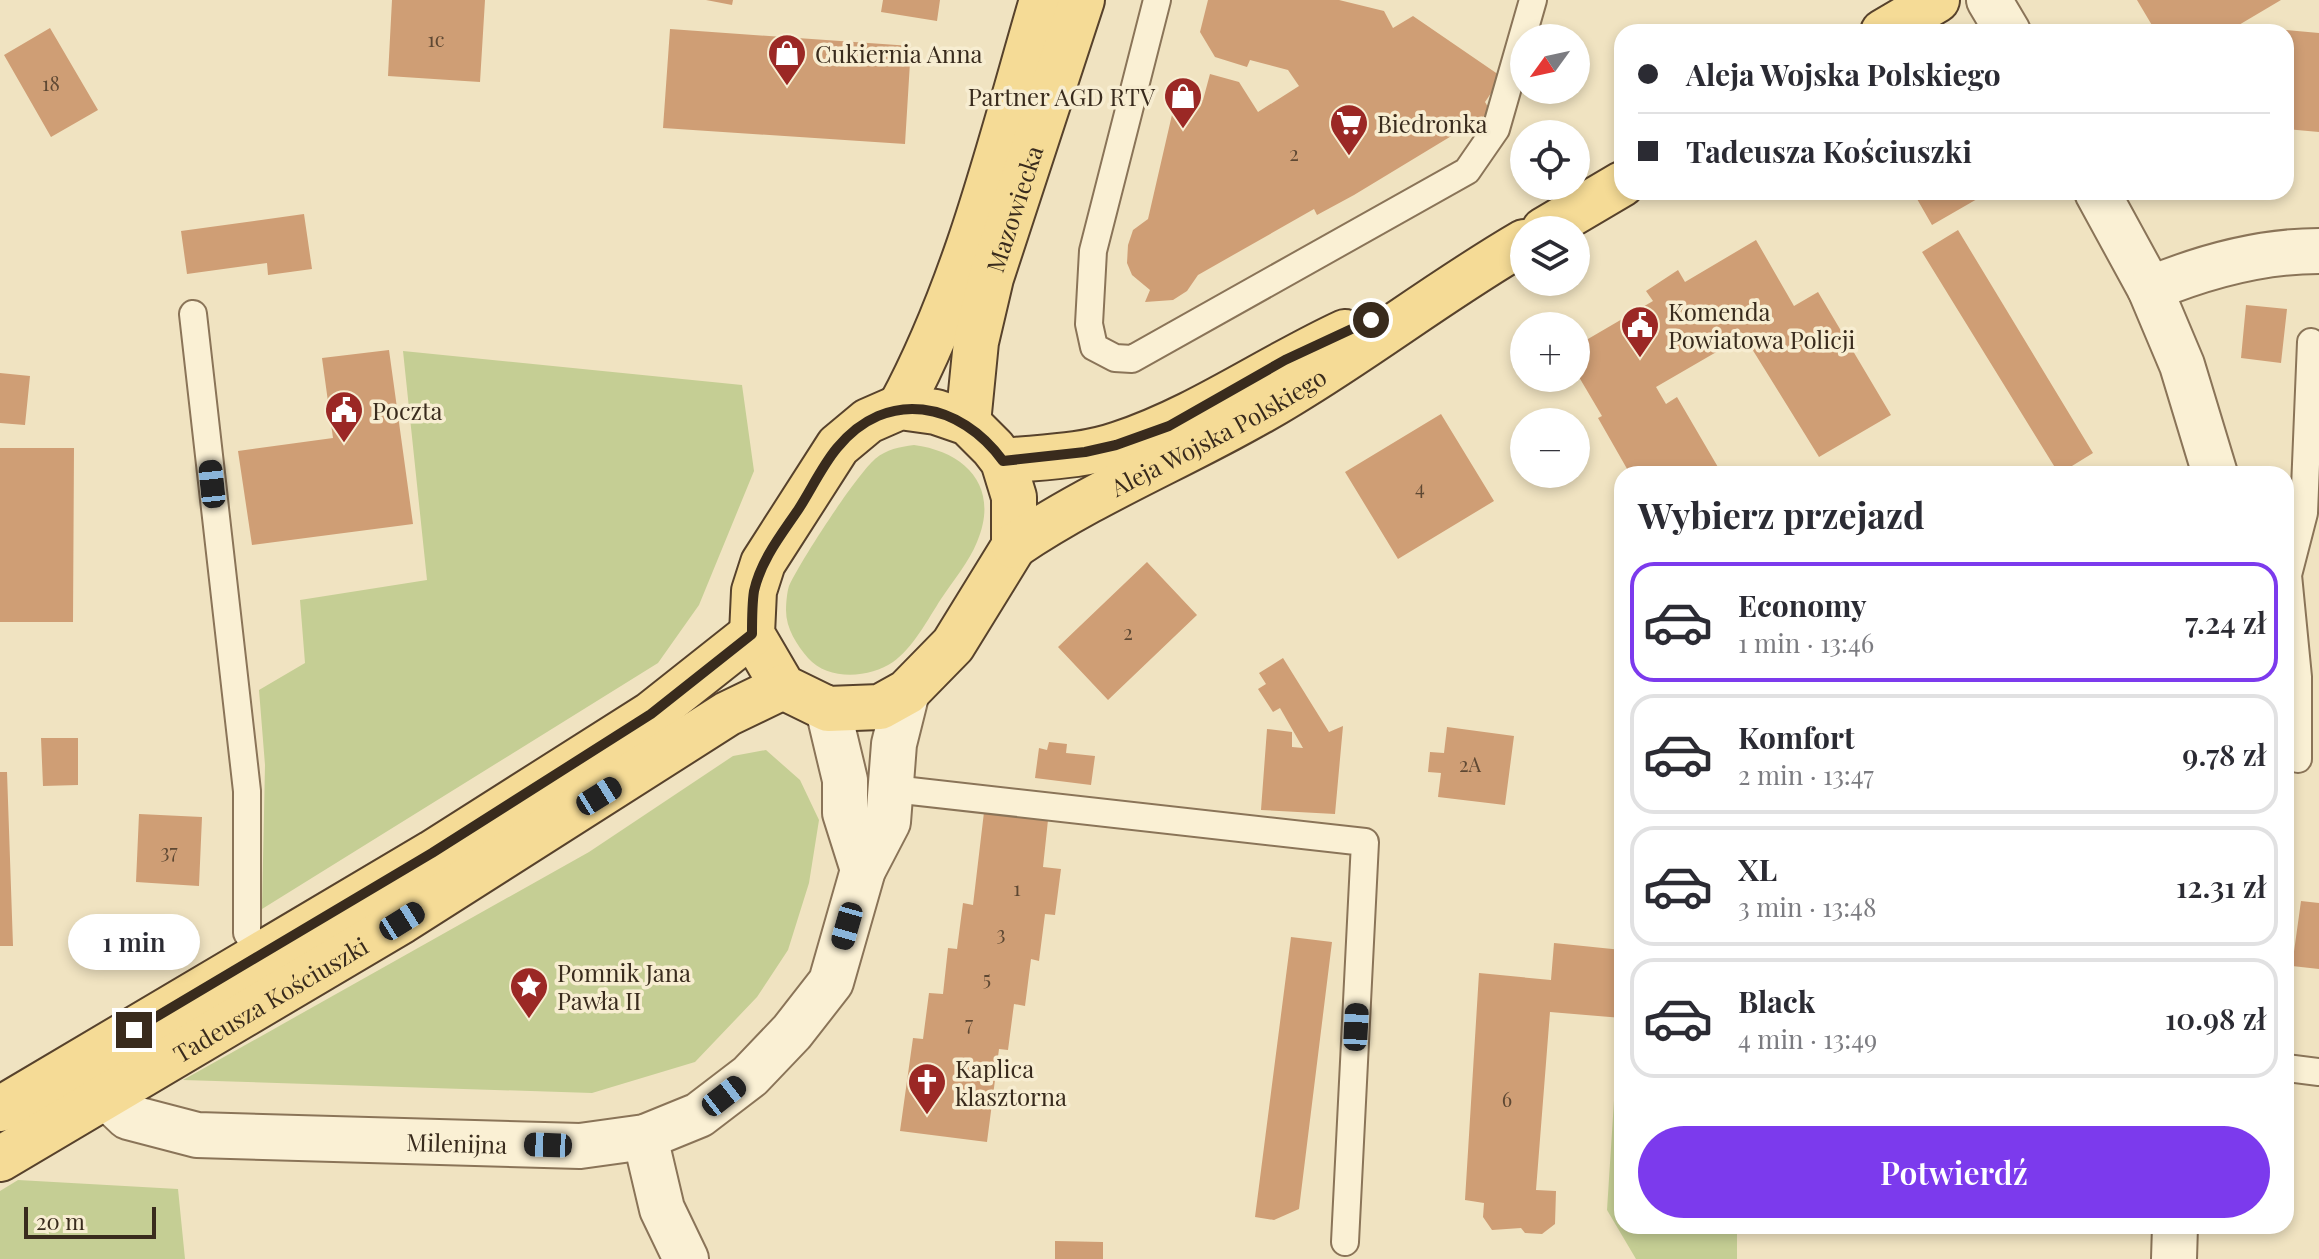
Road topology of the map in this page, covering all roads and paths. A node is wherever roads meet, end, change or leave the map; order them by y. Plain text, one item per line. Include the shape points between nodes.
1 (1042, 0) edge
2 (1082, 0) edge
3 (1157, 0) edge
4 (1533, 0) edge
5 (1937, 0) edge
6 (1989, 0) edge
7 (1896, 24) edge
8 (2003, 24) edge
9 (1614, 189) edge
10 (2101, 200) edge
11 (1568, 216) edge
12 (1510, 250) edge
13 (2319, 251) edge
14 (1457, 281) junction
15 (2150, 289) junction
16 (193, 314) dead end
17 (2311, 342) dead end
18 (900, 407) junction
19 (968, 423) junction
20 (1003, 461) junction
21 (2213, 466) edge
22 (2312, 513) edge
23 (1014, 546) junction
24 (2294, 560) edge
25 (752, 634) junction
26 (2294, 636) edge
27 (783, 687) junction
28 (907, 692) junction
29 (828, 709) junction
30 (2301, 759) edge
31 (893, 789) junction
32 (863, 870) junction
33 (271, 973) junction
34 (2294, 1069) edge
35 (2319, 1072) edge
36 (95, 1077) junction
37 (0, 1109) edge
38 (645, 1137) junction
39 (0, 1159) edge
40 (2175, 1234) edge
41 (1345, 1242) dead end
42 (686, 1259) edge
43 (2174, 1259) edge

1 - 18 main road, Mazowiecka via 936,334
2 - 19 main road, Mazowiecka via 991,278 976,342
3 - 4 lane via 1093,251 1089,324 1094,347 1115,358 1132,359 1467,171 1496,129
5 - 7 main road
6 - 8 street
9 - 11 main road
10 - 15 street
12 - 14 main road, Aleja Wojska Polskiego
13 - 15 street via 2198,269
14 - 20 main road, Aleja Wojska Polskiego via 1285,360 1169,426 1085,452
14 - 23 main road, Aleja Wojska Polskiego via 1291,394 1052,520
15 - 21 street via 2182,365
16 - 33 lane via 247,791 247,933
17 - 22 lane
18 - 19 main road
18 - 25 main road via 868,421 838,446 763,563 754,591
19 - 20 main road
20 - 23 main road via 1014,497
22 - 24 lane
23 - 28 main road via 953,645
25 - 27 main road
25 - 33 main road, Tadeusza Kościuszki via 651,714 432,853
26 - 30 lane
27 - 29 main road
27 - 33 main road, Tadeusza Kościuszki via 727,714 402,921
28 - 29 main road via 880,707
28 - 31 street, Milenijna via 894,744
29 - 32 street via 845,780 845,813
31 - 32 street, Milenijna via 888,822
31 - 41 lane via 1365,842
32 - 38 street, Milenijna via 831,982 792,1032 750,1076 699,1115
33 - 36 main road, Tadeusza Kościuszki
34 - 35 lane
36 - 37 main road, Tadeusza Kościuszki
36 - 38 street, Milenijna via 128,1117 197,1135 580,1146
36 - 39 main road, Tadeusza Kościuszki
38 - 42 street via 662,1209
40 - 43 street

